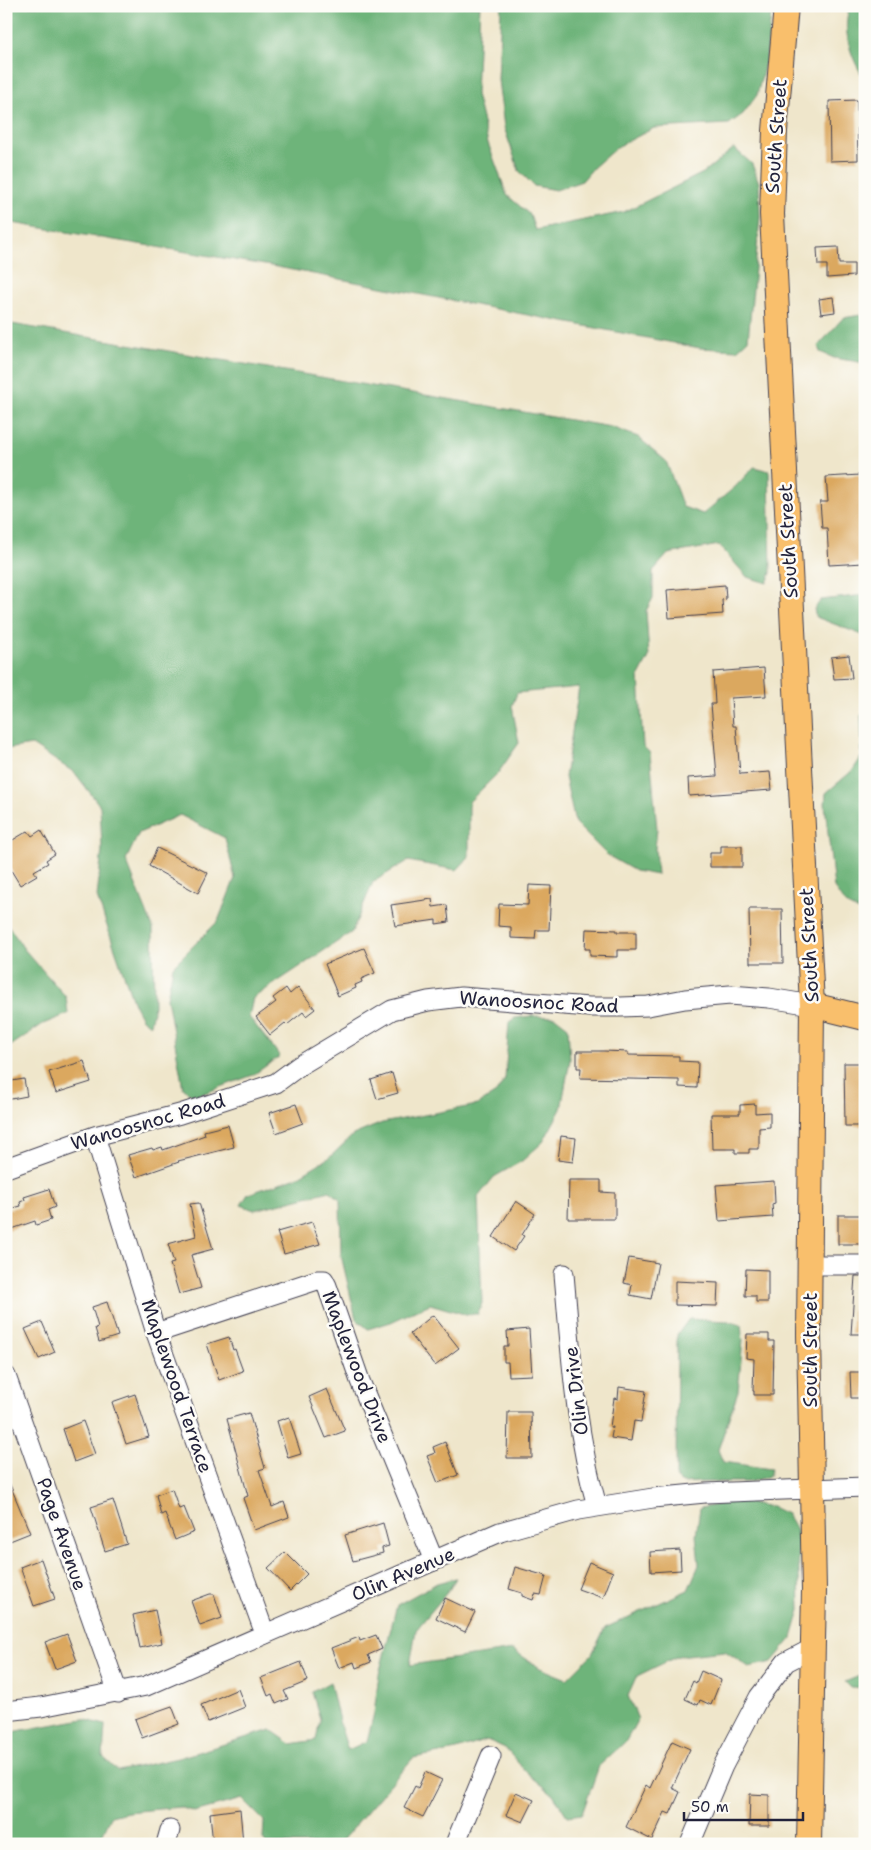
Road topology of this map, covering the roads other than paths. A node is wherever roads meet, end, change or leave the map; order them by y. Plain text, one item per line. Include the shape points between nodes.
1 (786, 6) edge
2 (812, 1005) junction
3 (865, 1018) edge
4 (95, 1136) junction
5 (6, 1168) edge
6 (810, 1265) junction
7 (865, 1265) edge
8 (564, 1274) dead end
9 (156, 1333) junction
10 (6, 1376) edge
11 (865, 1487) edge
12 (812, 1488) junction
13 (597, 1506) junction
14 (434, 1561) junction
15 (265, 1634) junction
16 (814, 1648) junction
17 (118, 1693) junction
18 (6, 1711) edge
19 (491, 1756) dead end
20 (455, 1844) edge
21 (690, 1844) edge
22 (809, 1844) edge

1 - 2 main road, South Street via 775,131 772,214
2 - 3 main road, Wanoosnoc Road
2 - 4 street, Wanoosnoc Road via 730,995 621,1007 461,997 428,1001 392,1010 276,1083 180,1114
2 - 6 main road, South Street
4 - 5 street, Wanoosnoc Road
4 - 9 street, Maplewood Terrace
6 - 7 street
6 - 12 main road, South Street
8 - 13 street, Olin Drive via 576,1408
9 - 14 street, Maplewood Drive via 324,1280 360,1381
9 - 15 street, Maplewood Terrace
10 - 17 street, Page Avenue
11 - 12 street, Olin Avenue
12 - 13 street, Olin Avenue via 705,1492
12 - 16 main road, South Street
13 - 14 street, Olin Avenue via 500,1532
14 - 15 street, Olin Avenue
15 - 17 street, Olin Avenue via 146,1686
16 - 21 street via 786,1662 759,1696 723,1766
16 - 22 main road, South Street
17 - 18 street, Olin Avenue
19 - 20 street

